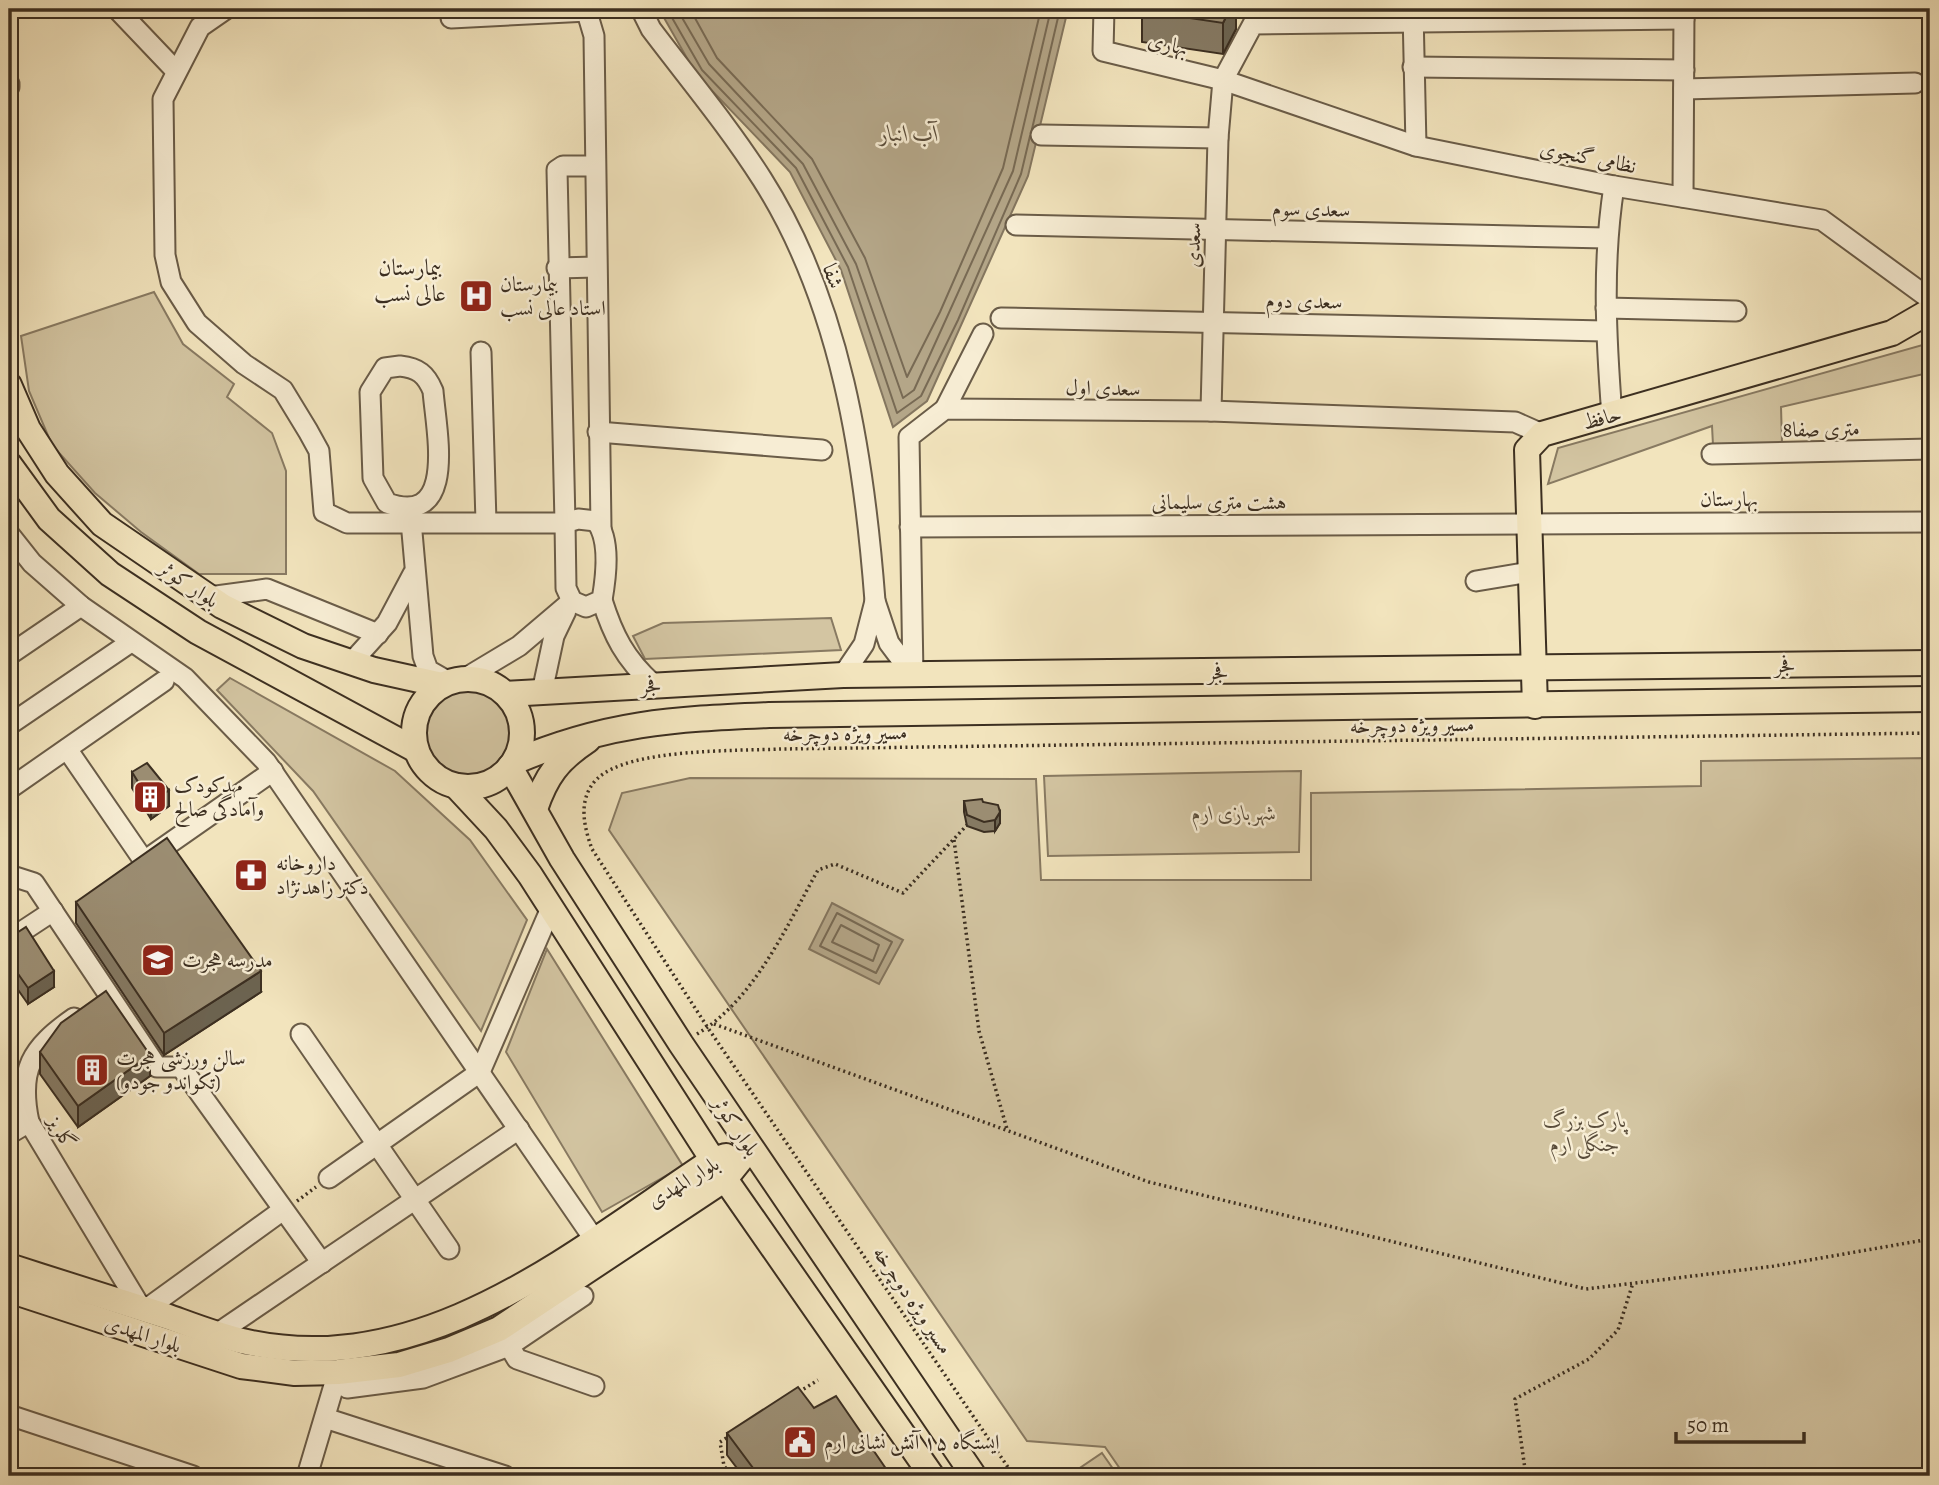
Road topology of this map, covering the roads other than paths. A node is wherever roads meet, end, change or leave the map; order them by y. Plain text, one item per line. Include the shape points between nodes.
1 (117, 9) edge
2 (226, 9) edge
3 (641, 9) edge
4 (1104, 9) edge
5 (587, 10) edge
6 (1684, 14) edge
7 (1413, 15) edge
8 (451, 18) dead end
9 (1413, 67) junction
10 (176, 71) junction
11 (1684, 79) junction
12 (1223, 80) junction
13 (1915, 83) dead end
14 (1041, 135) dead end
15 (1218, 138) junction
16 (1416, 146) junction
17 (595, 166) junction
18 (1614, 186) junction
19 (1683, 197) junction
20 (1016, 225) dead end
21 (1216, 230) junction
22 (1606, 238) junction
23 (596, 267) junction
24 (557, 268) junction
25 (1930, 299) edge
26 (1605, 308) junction
27 (1736, 311) dead end
28 (1930, 311) edge
29 (1001, 318) dead end
30 (1213, 322) junction
31 (1605, 331) junction
32 (983, 334) dead end
33 (481, 352) dead end
34 (9, 385) edge
35 (945, 409) junction
36 (1211, 411) junction
37 (1612, 416) junction
38 (598, 432) junction
39 (1542, 435) junction
40 (1930, 449) edge
41 (822, 450) dead end
42 (1712, 454) dead end
43 (9, 464) edge
44 (416, 513) junction
45 (486, 522) junction
46 (1528, 522) junction
47 (1930, 522) edge
48 (565, 523) junction
49 (910, 527) junction
50 (601, 528) junction
51 (9, 534) edge
52 (415, 570) junction
53 (1530, 572) junction
54 (1476, 581) dead end
55 (209, 597) junction
56 (602, 600) junction
57 (572, 601) junction
58 (875, 601) junction
59 (81, 606) junction
60 (378, 634) junction
61 (131, 642) junction
62 (303, 646) junction
63 (9, 655) edge
64 (351, 663) junction
65 (1930, 663) edge
66 (1534, 668) junction
67 (843, 675) junction
68 (914, 675) junction
69 (164, 681) dead end
70 (288, 681) junction
71 (451, 682) junction
72 (653, 684) junction
73 (542, 692) junction
74 (506, 694) junction
75 (1930, 699) edge
76 (1535, 706) junction
77 (9, 725) edge
78 (603, 730) junction
79 (67, 749) junction
80 (416, 750) junction
81 (512, 764) junction
82 (273, 771) junction
83 (456, 786) junction
84 (9, 789) edge
85 (535, 809) junction
86 (144, 861) junction
87 (9, 875) edge
88 (123, 876) edge
89 (551, 908) junction
90 (61, 915) junction
91 (9, 940) edge
92 (108, 994) junction
93 (301, 1034) dead end
94 (480, 1072) junction
95 (29, 1122) junction
96 (519, 1129) junction
97 (9, 1134) edge
98 (375, 1145) junction
99 (750, 1147) junction
100 (719, 1170) junction
101 (329, 1178) road end
102 (415, 1201) junction
103 (283, 1210) junction
104 (594, 1239) junction
105 (449, 1249) dead end
106 (322, 1263) junction
107 (9, 1266) edge
108 (9, 1290) edge
109 (583, 1296) dead end
110 (143, 1309) junction
111 (218, 1333) junction
112 (504, 1337) junction
113 (296, 1348) junction
114 (295, 1373) junction
115 (343, 1380) junction
116 (594, 1386) dead end
117 (9, 1415) edge
118 (324, 1418) junction
119 (192, 1476) edge
120 (307, 1476) edge
121 (505, 1476) edge
122 (932, 1476) edge
123 (974, 1476) edge

1 - 10 street
2 - 10 street via 200,27
3 - 58 street, شفا via 762,179 797,244 827,325 855,428
4 - 12 street, بهاری via 1103,51
5 - 8 street
5 - 17 street via 594,36
6 - 7 street
6 - 11 street
7 - 9 street
7 - 12 street via 1253,24
9 - 11 street
9 - 16 street
10 - 44 street via 163,99 165,255 171,282 197,323 283,390 319,451 324,512 347,523
11 - 13 street
11 - 19 street
12 - 15 street, سعدی
12 - 16 street, نظامی گنجوی
14 - 15 street
15 - 21 street, سعدی
16 - 18 street, نظامی گنجوی
17 - 23 street
17 - 24 street via 557,170
18 - 19 street, نظامی گنجوی
18 - 22 street
19 - 25 street, نظامی گنجوی via 1822,220
20 - 21 street, سعدی سوم
21 - 22 street, سعدی سوم
21 - 30 street, سعدی
22 - 26 street
23 - 24 street
23 - 38 street
24 - 48 street
26 - 27 street
26 - 31 street
28 - 37 main road, حافظ via 1892,333
29 - 30 street, سعدی دوم
30 - 31 street, سعدی دوم
30 - 36 street, سعدی
31 - 37 street
32 - 35 street
33 - 45 street
34 - 55 main road, بلوار کوثر via 28,429 57,474 102,524
35 - 36 street, سعدی اول
35 - 49 street via 909,437
36 - 39 street, سعدی اول via 1515,422
37 - 39 main road, حافظ
38 - 41 street
38 - 50 street
39 - 46 main road via 1527,450
40 - 42 street, 8متری صفا
43 - 70 main road, بلوار کوثر via 49,519 110,574 198,632
44 - 44 street via 387,503 373,478 370,391 385,368 414,368 428,378 433,391 438,478 431,496
44 - 45 street
44 - 52 street
45 - 48 street
46 - 47 street, بهارستان
46 - 49 street, هشت متری سلیمانی
46 - 53 main road
48 - 50 street via 596,521
48 - 57 street via 566,588
49 - 68 street
50 - 56 street via 606,583
51 - 59 street via 32,563
52 - 60 street
52 - 71 street via 423,656 428,670
53 - 54 street
53 - 66 main road
55 - 60 street via 267,589
55 - 62 main road, بلوار کوثر
56 - 57 street via 586,607
56 - 72 street via 616,641
57 - 71 street via 519,646
57 - 73 street via 554,636
58 - 67 street via 864,644
58 - 68 street via 889,643
59 - 61 street
59 - 63 street
60 - 64 street
61 - 77 street
61 - 82 street via 185,678
62 - 64 main road, بلوار کوثر
62 - 70 main road via 308,668 300,678
64 - 71 main road, بلوار کوثر
65 - 66 main road, فجر
66 - 68 main road, فجر
66 - 76 main road
67 - 68 main road, فجر
67 - 72 main road, فجر
69 - 79 street
70 - 80 main road, بلوار کوثر
71 - 74 main road via 494,685
71 - 80 main road via 420,706 413,735
72 - 73 main road, فجر
73 - 74 main road, فجر
74 - 81 main road via 522,726 522,744
75 - 76 main road, فجر
76 - 78 main road, فجر via 769,715
78 - 81 main road, فجر
78 - 85 main road via 571,751 545,779
79 - 84 street
79 - 86 street
80 - 83 main road via 439,779
81 - 83 main road via 486,785
81 - 85 main road, بلوار کوثر
82 - 86 street
82 - 94 street
83 - 89 main road, بلوار کوثر via 496,829
85 - 99 main road, بلوار کوثر via 562,859
86 - 88 street
87 - 90 street via 34,883
89 - 94 street
89 - 100 main road, بلوار کوثر
90 - 91 street
90 - 92 street
92 - 95 street, گلریز via 50,1034 31,1060 22,1091
92 - 103 street via 157,1068 181,1067
93 - 98 street
94 - 96 street
94 - 98 street
95 - 97 street
95 - 110 street, گلریز
96 - 102 street
96 - 104 street
98 - 101 street
98 - 102 street
99 - 100 main road, بلوار المهدی
99 - 123 main road, بلوار کوثر
100 - 104 main road, بلوار المهدی
100 - 112 main road, بلوار المهدی
100 - 122 main road, بلوار کوثر
102 - 105 street
102 - 106 street
103 - 106 street
103 - 110 street
104 - 113 main road, بلوار المهدی via 505,1297 462,1318 409,1336 357,1346
106 - 111 street
107 - 110 main road, بلوار المهدی
108 - 114 main road, بلوار المهدی via 241,1366
109 - 112 street
110 - 111 main road, بلوار المهدی
111 - 113 main road, بلوار المهدی
112 - 115 main road, بلوار المهدی
112 - 116 street via 517,1359
113 - 114 main road
114 - 115 main road, بلوار المهدی
115 - 118 street
117 - 119 street
118 - 120 street
118 - 121 street

